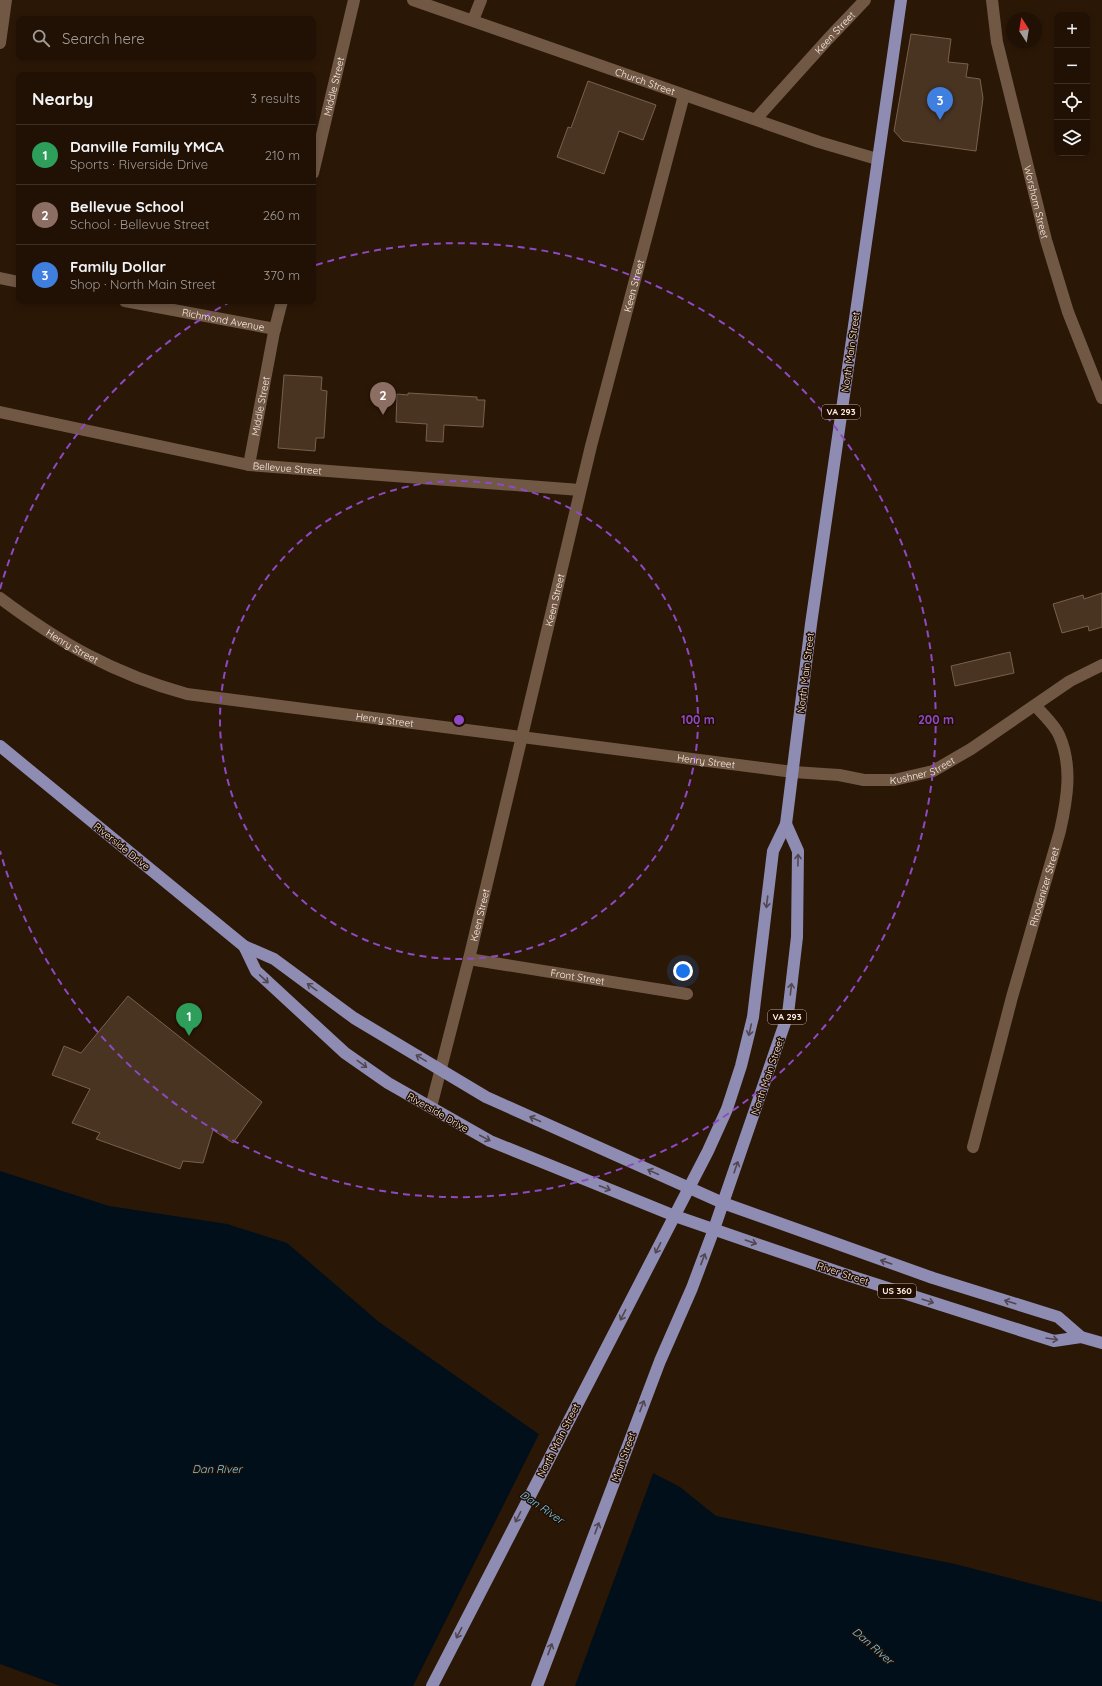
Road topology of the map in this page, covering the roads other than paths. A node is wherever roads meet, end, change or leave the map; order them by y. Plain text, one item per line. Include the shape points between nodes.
1 (6, 0) edge
2 (354, 0) edge
3 (413, 0) edge
4 (481, 0) edge
5 (865, 0) edge
6 (901, 0) edge
7 (992, 0) edge
8 (472, 20) junction
9 (0, 43) edge
10 (684, 95) junction
11 (756, 119) junction
12 (877, 159) junction
13 (316, 160) edge
14 (0, 278) edge
15 (16, 281) edge
16 (141, 304) edge
17 (281, 304) edge
18 (275, 328) junction
19 (1102, 398) edge
20 (0, 412) edge
21 (250, 465) junction
22 (580, 490) junction
23 (0, 598) edge
24 (1102, 665) edge
25 (1036, 706) junction
26 (522, 738) junction
27 (0, 746) edge
28 (793, 772) junction
29 (786, 824) junction
30 (244, 946) junction
31 (469, 960) junction
32 (686, 994) dead end
33 (441, 1070) junction
34 (431, 1107) junction
35 (973, 1147) dead end
36 (689, 1189) junction
37 (723, 1204) junction
38 (675, 1216) junction
39 (714, 1230) junction
40 (1081, 1337) junction
41 (1102, 1343) edge
42 (432, 1686) edge
43 (537, 1686) edge

1 - 9 street
2 - 13 street, Middle Street
3 - 8 street, Church Street
4 - 8 street
5 - 11 street, Keen Street
6 - 12 main road, North Main Street / VA 293
7 - 19 street, Worsham Street via 997,42 1046,240 1068,312
8 - 10 street, Church Street
10 - 11 street, Church Street
10 - 22 street, Keen Street
11 - 12 street, Church Street via 819,142
12 - 28 main road, North Main Street / VA 293 via 811,624
14 - 15 street
16 - 18 street, Richmond Avenue
17 - 18 street, Middle Street
18 - 21 street, Middle Street
20 - 21 street, Bellevue Street
21 - 22 street, Bellevue Street
22 - 26 street, Keen Street
23 - 26 street, Henry Street via 40,628 76,650 153,685 187,694
24 - 25 street via 1070,682
25 - 28 street, Kushner Street via 971,749 933,771 919,776 894,780 864,780 839,775
25 - 35 street, Rhodenizer Street via 1059,735 1065,754 1068,774 1066,804
26 - 28 street, Henry Street
26 - 31 street, Keen Street
27 - 30 main road, Riverside Drive
28 - 29 main road, North Main Street / VA 293
29 -> 36 main road, North Main Street / VA 293 via 773,851 753,1017 742,1066 727,1109
37 -> 29 main road, North Main Street / VA 293 via 788,1014 797,937 798,851
33 -> 30 main road, Riverside Drive via 354,1018 274,959
30 -> 34 main road, Riverside Drive via 256,972 345,1053 388,1083
31 - 32 street, Front Street
31 - 33 street, Keen Street
33 - 34 street, Keen Street
36 -> 33 main road, Riverside Drive via 486,1097
34 -> 38 main road, Riverside Drive via 490,1141
36 - 37 main road, River Street / US 360
36 - 38 main road, North Main Street / VA 293
37 - 39 main road, North Main Street / VA 293
40 -> 37 main road, River Street / US 360 via 1058,1317 933,1278
38 - 39 main road, River Street / US 360
38 -> 42 main road, North Main Street / VA 293
39 -> 40 main road, River Street / US 360 via 1054,1341
43 -> 39 main road, Main Street / VA 293 via 660,1361
40 - 41 main road, River Street / US 360

